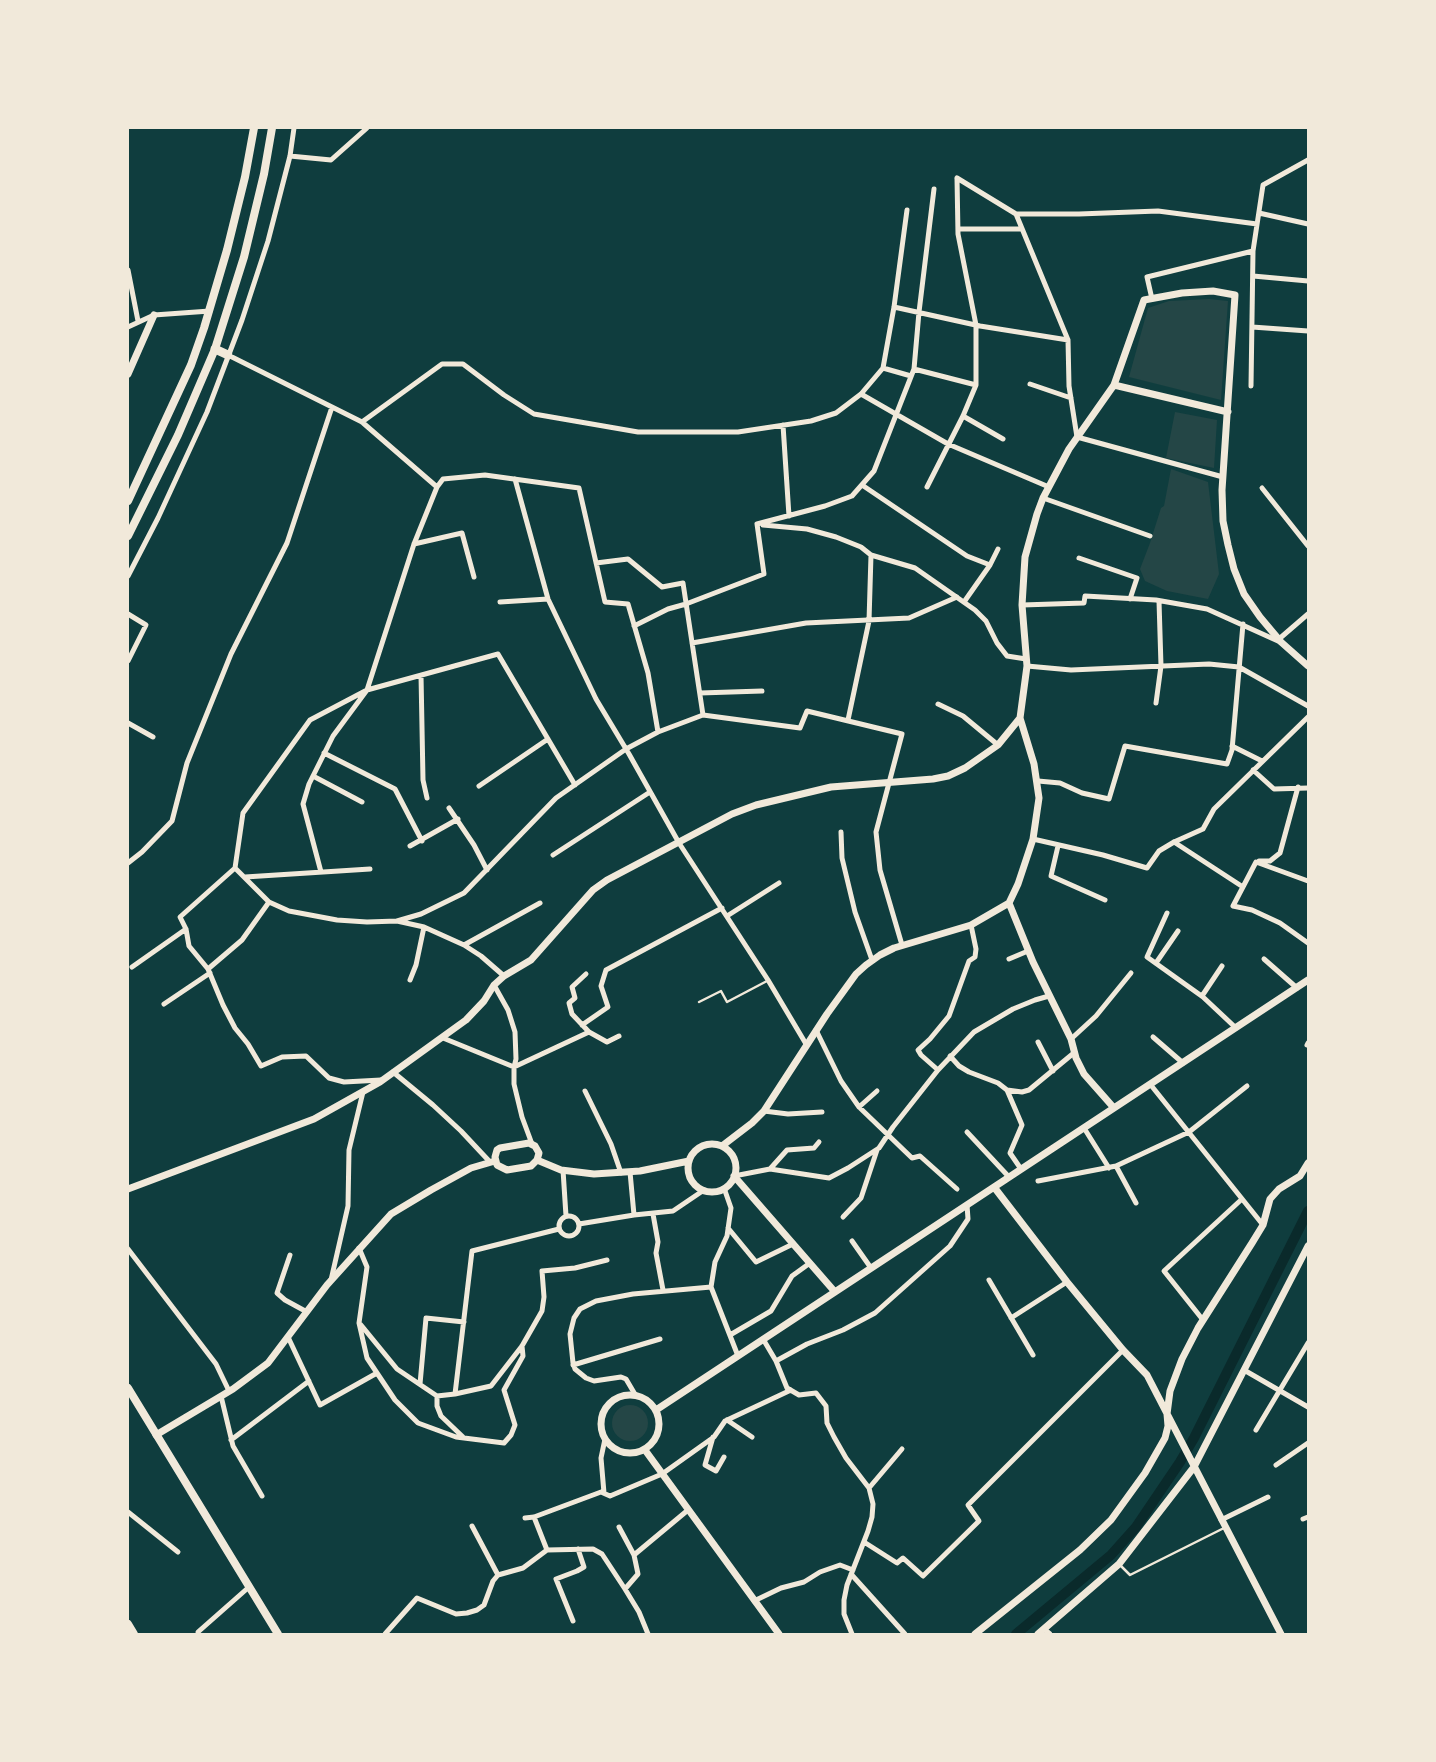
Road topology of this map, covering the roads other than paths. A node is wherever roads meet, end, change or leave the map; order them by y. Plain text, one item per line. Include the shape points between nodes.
1 (254, 128) edge
2 (272, 128) edge
3 (294, 128) edge
4 (366, 128) edge
5 (290, 156) junction
6 (1308, 160) edge
7 (934, 189) dead end
8 (907, 210) dead end
9 (1258, 213) junction
10 (1016, 214) junction
11 (1257, 224) junction
12 (1308, 224) edge
13 (958, 229) junction
14 (1022, 229) junction
15 (1254, 251) junction
16 (128, 270) edge
17 (1253, 276) junction
18 (1308, 281) edge
19 (1152, 299) junction
20 (894, 307) junction
21 (210, 311) junction
22 (919, 312) junction
23 (154, 315) junction
24 (138, 321) junction
25 (976, 326) junction
26 (128, 327) edge
27 (1252, 327) junction
28 (1308, 331) edge
29 (1068, 340) junction
30 (215, 349) junction
31 (228, 355) junction
32 (884, 368) junction
33 (914, 369) junction
34 (128, 374) edge
35 (911, 376) junction
36 (1030, 384) dead end
37 (976, 385) junction
38 (1114, 385) junction
39 (1250, 386) dead end
40 (861, 394) junction
41 (1071, 398) junction
42 (332, 407) junction
43 (1228, 412) junction
44 (896, 415) junction
45 (963, 416) junction
46 (362, 422) junction
47 (783, 425) junction
48 (1078, 437) junction
49 (1003, 439) dead end
50 (948, 444) junction
51 (1223, 478) junction
52 (515, 479) junction
53 (862, 485) junction
54 (437, 487) junction
55 (927, 487) dead end
56 (1049, 487) junction
57 (1262, 488) dead end
58 (1043, 498) junction
59 (128, 501) edge
60 (789, 516) junction
61 (757, 524) junction
62 (128, 536) edge
63 (1150, 536) dead end
64 (414, 544) junction
65 (1308, 546) edge
66 (998, 549) dead end
67 (871, 555) junction
68 (1079, 558) dead end
69 (596, 563) junction
70 (990, 565) junction
71 (128, 576) edge
72 (474, 577) dead end
73 (957, 597) junction
74 (548, 599) junction
75 (1130, 599) junction
76 (1159, 601) junction
77 (500, 602) dead end
78 (964, 602) junction
79 (686, 604) junction
80 (1022, 605) junction
81 (128, 614) edge
82 (1308, 614) edge
83 (870, 621) junction
84 (1243, 624) junction
85 (634, 626) junction
86 (1280, 641) junction
87 (692, 643) junction
88 (128, 661) edge
89 (1027, 663) junction
90 (1161, 666) junction
91 (1308, 666) edge
92 (1239, 667) junction
93 (421, 674) junction
94 (367, 690) junction
95 (762, 691) dead end
96 (700, 693) junction
97 (1156, 703) dead end
98 (938, 704) dead end
99 (1308, 706) edge
100 (703, 715) junction
101 (1308, 717) edge
102 (1020, 718) junction
103 (848, 720) junction
104 (128, 723) edge
105 (658, 732) junction
106 (153, 736) dead end
107 (548, 739) junction
108 (998, 745) junction
109 (1232, 746) junction
110 (626, 749) junction
111 (324, 753) junction
112 (1262, 761) junction
113 (1253, 770) junction
114 (313, 776) junction
115 (1038, 781) junction
116 (890, 782) junction
117 (575, 785) junction
118 (479, 786) dead end
119 (1298, 787) junction
120 (1308, 788) edge
121 (650, 792) junction
122 (427, 798) dead end
123 (362, 802) dead end
124 (449, 808) dead end
125 (458, 819) junction
126 (841, 832) dead end
127 (1033, 839) junction
128 (422, 840) junction
129 (1174, 842) junction
130 (679, 843) junction
131 (410, 846) dead end
132 (1058, 846) junction
133 (553, 855) dead end
134 (1256, 862) junction
135 (128, 863) edge
136 (235, 868) junction
137 (370, 869) dead end
138 (487, 870) junction
139 (321, 872) junction
140 (245, 876) junction
141 (1308, 881) edge
142 (779, 883) dead end
143 (1243, 887) junction
144 (1105, 900) dead end
145 (269, 902) junction
146 (540, 903) dead end
147 (1009, 903) junction
148 (722, 908) junction
149 (1167, 913) dead end
150 (727, 916) junction
151 (397, 920) junction
152 (971, 925) junction
153 (424, 927) junction
154 (186, 929) junction
155 (1178, 930) dead end
156 (1308, 943) edge
157 (464, 945) junction
158 (902, 945) junction
159 (1028, 952) junction
160 (1008, 959) dead end
161 (1264, 959) dead end
162 (872, 960) junction
163 (1156, 963) junction
164 (132, 966) dead end
165 (1222, 966) dead end
166 (209, 971) junction
167 (1131, 973) dead end
168 (586, 974) dead end
169 (504, 976) junction
170 (410, 980) dead end
171 (768, 980) junction
172 (1308, 980) edge
173 (494, 985) junction
174 (1297, 988) junction
175 (1049, 996) junction
176 (1202, 996) junction
177 (699, 1002) dead end
178 (164, 1004) dead end
179 (582, 1025) junction
180 (1236, 1028) junction
181 (816, 1030) junction
182 (590, 1032) junction
183 (619, 1036) dead end
184 (1154, 1037) dead end
185 (444, 1038) junction
186 (1071, 1039) junction
187 (1038, 1042) dead end
188 (806, 1044) junction
189 (1075, 1052) junction
190 (950, 1056) junction
191 (1182, 1063) junction
192 (514, 1068) junction
193 (938, 1070) junction
194 (1053, 1071) junction
195 (393, 1072) junction
196 (383, 1080) junction
197 (1150, 1084) junction
198 (1247, 1086) dead end
199 (1007, 1090) junction
200 (585, 1091) dead end
201 (363, 1092) junction
202 (877, 1092) dead end
203 (859, 1107) junction
204 (1114, 1108) junction
205 (764, 1111) junction
206 (822, 1112) dead end
207 (1084, 1128) junction
208 (967, 1132) dead end
209 (1189, 1132) junction
210 (889, 1134) junction
211 (819, 1142) dead end
212 (532, 1144) junction
213 (722, 1146) junction
214 (877, 1150) junction
215 (537, 1160) junction
216 (689, 1161) junction
217 (492, 1162) junction
218 (1116, 1166) junction
219 (1109, 1168) junction
220 (1307, 1168) edge
221 (770, 1169) junction
222 (1021, 1169) junction
223 (562, 1170) junction
224 (630, 1172) junction
225 (621, 1173) junction
226 (734, 1176) junction
227 (1009, 1177) junction
228 (1038, 1181) dead end
229 (994, 1187) junction
230 (724, 1188) junction
231 (128, 1189) edge
232 (957, 1189) dead end
233 (704, 1190) junction
234 (1242, 1199) junction
235 (1136, 1203) dead end
236 (967, 1205) junction
237 (653, 1214) junction
238 (634, 1215) junction
239 (566, 1216) junction
240 (843, 1217) dead end
241 (579, 1224) junction
242 (1263, 1224) junction
243 (728, 1228) junction
244 (559, 1229) junction
245 (852, 1241) dead end
246 (793, 1244) junction
247 (1308, 1246) edge
248 (359, 1248) junction
249 (128, 1249) edge
250 (290, 1255) dead end
251 (607, 1260) dead end
252 (810, 1263) junction
253 (872, 1268) junction
254 (331, 1280) junction
255 (989, 1280) dead end
256 (1067, 1282) junction
257 (710, 1287) junction
258 (663, 1290) junction
259 (835, 1292) junction
260 (307, 1312) junction
261 (1011, 1318) junction
262 (1203, 1320) junction
263 (464, 1322) junction
264 (359, 1324) junction
265 (730, 1335) junction
266 (288, 1337) junction
267 (660, 1339) dead end
268 (764, 1339) junction
269 (1308, 1343) edge
270 (522, 1346) junction
271 (1123, 1350) junction
272 (738, 1356) junction
273 (1033, 1356) dead end
274 (776, 1361) junction
275 (573, 1365) junction
276 (1244, 1370) junction
277 (377, 1372) junction
278 (309, 1381) junction
279 (420, 1384) junction
280 (128, 1388) edge
281 (790, 1390) junction
282 (1280, 1390) junction
283 (229, 1392) junction
284 (456, 1394) junction
285 (221, 1396) junction
286 (437, 1396) junction
287 (636, 1396) junction
288 (1308, 1408) edge
289 (656, 1410) junction
290 (1167, 1414) junction
291 (727, 1420) junction
292 (1256, 1430) dead end
293 (156, 1435) junction
294 (714, 1437) junction
295 (752, 1437) dead end
296 (464, 1438) junction
297 (605, 1439) junction
298 (231, 1440) junction
299 (1308, 1443) edge
300 (902, 1449) dead end
301 (645, 1450) junction
302 (724, 1457) dead end
303 (1276, 1465) dead end
304 (1194, 1467) junction
305 (662, 1474) junction
306 (869, 1488) junction
307 (604, 1493) junction
308 (262, 1496) dead end
309 (1268, 1497) dead end
310 (688, 1510) junction
311 (128, 1512) edge
312 (534, 1517) junction
313 (525, 1518) dead end
314 (1221, 1520) junction
315 (472, 1526) dead end
316 (619, 1527) dead end
317 (1225, 1527) junction
318 (864, 1542) junction
319 (578, 1549) junction
320 (547, 1550) junction
321 (178, 1552) dead end
322 (634, 1556) junction
323 (1119, 1564) junction
324 (852, 1572) junction
325 (498, 1575) junction
326 (249, 1587) junction
327 (625, 1589) junction
328 (754, 1601) junction
329 (573, 1621) dead end
330 (128, 1624) edge
331 (198, 1632) dead end
332 (1047, 1632) edge
333 (134, 1634) edge
334 (278, 1634) edge
335 (385, 1634) edge
336 (648, 1634) edge
337 (779, 1634) edge
338 (852, 1634) edge
339 (905, 1634) edge
340 (976, 1634) edge
341 (1038, 1634) edge
342 (1281, 1634) edge

1 - 21 main road via 241,195
2 - 30 main road via 236,288
3 - 5 street
4 - 5 street via 331,160
5 - 31 street via 268,241
6 - 9 street via 1263,185
7 - 22 street
8 - 20 street
9 - 11 street
9 - 12 street
10 - 11 street via 1158,211
10 - 13 street via 957,178
10 - 14 street
11 - 15 street
13 - 14 street
13 - 25 street
14 - 29 street
15 - 17 street
15 - 19 street via 1147,276
16 - 24 street
17 - 18 street
17 - 27 street
19 - 38 street via 1144,300
19 - 43 street via 1213,291 1235,295
20 - 22 street
20 - 32 street
21 - 23 street
21 - 59 main road via 191,366
22 - 25 street
22 - 33 street
23 - 24 street
23 - 34 street
24 - 26 street
25 - 29 street
25 - 37 street
27 - 28 street
27 - 39 street
29 - 41 street
30 - 31 main road
30 - 62 main road via 178,435
31 - 42 street
31 - 71 street via 207,412
32 - 35 street
32 - 40 street
33 - 35 street
33 - 37 street
35 - 44 street
36 - 41 street
37 - 45 street
38 - 43 street
38 - 48 street
40 - 44 street
40 - 47 street via 836,413
41 - 48 street
42 - 46 street
42 - 135 street via 287,543 230,654 187,763 172,821
43 - 51 street
44 - 50 street
44 - 53 street via 874,471
45 - 49 street
45 - 50 street
46 - 47 street via 442,364 463,364 534,414 638,432 738,432
46 - 54 street
47 - 60 street
48 - 51 street
48 - 56 street
50 - 55 street
50 - 56 street
51 - 86 street via 1223,521 1234,569 1244,594
52 - 54 street via 485,475 442,479
52 - 69 street via 579,488
52 - 74 street
53 - 60 street via 852,496
53 - 70 street via 967,556
54 - 64 street
56 - 58 street
57 - 65 street
58 - 63 street
58 - 80 street via 1025,557
60 - 61 street
61 - 67 street via 807,529 836,536 862,547
61 - 79 street via 764,574
64 - 72 street via 462,533
64 - 94 street
66 - 70 street
67 - 73 street via 915,568
67 - 83 street
68 - 75 street via 1137,578
69 - 79 street via 628,559 662,587 683,583
69 - 85 street via 605,602 628,604
70 - 78 street
73 - 78 street
73 - 83 street via 909,618
74 - 77 street
74 - 110 street via 596,699
75 - 76 street
75 - 80 street via 1085,596 1084,603
76 - 84 street via 1207,609
76 - 90 street
78 - 89 street via 986,621 1007,656
79 - 85 street
79 - 87 street
80 - 89 street
81 - 88 street via 146,624
82 - 86 street
83 - 87 street via 806,623
83 - 103 street
84 - 86 street
84 - 92 street
85 - 105 street via 648,673
86 - 91 street
87 - 96 street
89 - 90 street via 1071,670
89 - 102 street
90 - 92 street via 1209,664
90 - 97 street
92 - 99 street
92 - 109 street
93 - 94 street
93 - 107 street via 498,654
93 - 122 street
94 - 111 street
94 - 136 street via 310,720 243,813
95 - 96 street
96 - 100 street
98 - 108 street via 963,716
100 - 103 street via 800,728 807,711
100 - 105 street
101 - 112 street
102 - 108 street
102 - 115 street
103 - 116 street via 902,734
104 - 106 street
105 - 110 street
107 - 117 street
107 - 118 street
108 - 116 street via 948,776
109 - 112 street
109 - 115 street via 1227,764 1125,746 1109,799 1082,793 1060,783
110 - 117 street
110 - 121 street
111 - 114 street
111 - 128 street via 395,789
112 - 113 street
113 - 119 street via 1274,789
113 - 129 street via 1214,809 1203,829
114 - 123 street
114 - 139 street via 304,804
115 - 127 street
116 - 130 street via 830,787 756,804
116 - 158 street via 876,832 880,870
117 - 138 street via 556,798
119 - 120 street
119 - 134 street via 1280,853 1270,861
121 - 130 street
121 - 133 street
124 - 125 street
125 - 128 street
125 - 138 street
126 - 162 street via 842,858 855,912
127 - 132 street
127 - 147 street
128 - 131 street
129 - 132 street via 1159,851 1147,868
129 - 143 street
130 - 148 street
130 - 169 street via 593,890 531,960
132 - 144 street via 1051,876
134 - 141 street
134 - 143 street
136 - 140 street
136 - 154 street via 180,917
137 - 139 street
138 - 151 street via 464,894 421,914
139 - 140 street
140 - 145 street
142 - 150 street
143 - 156 street via 1233,906 1252,910 1280,923
145 - 151 street via 288,911 337,920
145 - 166 street via 242,940
146 - 157 street
147 - 152 street
147 - 159 street
148 - 150 street
148 - 179 street via 606,970 601,986 608,1007
149 - 163 street via 1147,956
150 - 171 street
151 - 153 street
152 - 158 street
152 - 193 street via 975,957 969,961 949,1016 918,1050
153 - 157 street
153 - 170 street
154 - 164 street
154 - 166 street via 189,946
155 - 163 street
157 - 169 street
158 - 162 street
159 - 160 street
159 - 175 street
161 - 174 street
162 - 181 street via 856,974
163 - 176 street
165 - 176 street
166 - 178 street
166 - 196 street via 235,1028 262,1066 282,1057 306,1056 328,1078 344,1082
167 - 186 street via 1096,1016
168 - 179 street via 572,987 575,998 569,1003 572,1014
169 - 173 street
171 - 177 lane via 727,1002 721,991
171 - 188 street
172 - 174 street
173 - 185 street via 484,1001
173 - 192 street via 508,1010 515,1032
174 - 180 street
175 - 186 street
175 - 190 street via 1013,1009 974,1032
176 - 180 street
179 - 182 street
180 - 191 street
181 - 188 street
181 - 203 street
182 - 183 street via 607,1042
182 - 192 street
184 - 191 street
185 - 192 street
185 - 195 street
186 - 189 street
187 - 194 street
188 - 205 street
189 - 194 street
189 - 204 street via 1084,1074
190 - 193 street
190 - 199 street via 969,1072 998,1082
191 - 197 street
192 - 212 street via 516,1093
193 - 210 street
194 - 199 street via 1029,1090
195 - 196 street
195 - 217 street
196 - 201 street
197 - 204 street
197 - 209 street
198 - 209 street
199 - 222 street via 1022,1125 1010,1154
200 - 225 street via 611,1144
201 - 231 street via 314,1118
201 - 254 street via 349,1150 348,1206
202 - 203 street
203 - 210 street
204 - 207 street
205 - 206 street via 788,1114
205 - 213 street
207 - 219 street
207 - 222 street
208 - 227 street
209 - 218 street
209 - 234 street
210 - 214 street
210 - 232 street via 912,1158 920,1156
211 - 221 street via 814,1148 787,1150
212 - 215 street via 539,1153
212 - 217 street via 500,1148
213 - 216 street via 702,1146
213 - 226 street via 735,1162
214 - 221 street via 829,1178
214 - 240 street via 861,1198
215 - 217 street via 531,1166 511,1169 500,1168
215 - 223 street
216 - 224 street
216 - 233 street via 691,1179
217 - 248 street via 471,1168 391,1214
218 - 219 street
218 - 235 street
219 - 228 street
220 - 242 street via 1270,1199
221 - 226 street
222 - 227 street
223 - 225 street
223 - 239 street
224 - 225 street
224 - 238 street
226 - 230 street
226 - 246 street
227 - 229 street
229 - 236 street
229 - 256 street
230 - 233 street
230 - 243 street via 731,1208
233 - 237 street via 674,1211
234 - 242 street
234 - 262 street via 1164,1271
236 - 253 street
236 - 274 street via 968,1219 950,1246 874,1313
237 - 238 street
237 - 258 street
238 - 241 street
239 - 241 street via 573,1216
239 - 244 street via 560,1219
241 - 244 street via 578,1231 572,1236 562,1234
242 - 262 street
243 - 246 street via 756,1262
243 - 257 street via 715,1262
244 - 263 street via 472,1251
245 - 253 street
246 - 252 street
247 - 276 street
248 - 254 street
248 - 264 street via 367,1267
249 - 283 street via 216,1364
250 - 260 street via 277,1293
251 - 270 street via 575,1268 542,1271 542,1311
252 - 259 street
252 - 265 street via 792,1276 771,1310
253 - 259 street
254 - 260 street
255 - 261 street
256 - 261 street
256 - 271 street
257 - 258 street
257 - 265 street
258 - 275 street via 596,1301 580,1309 570,1334
259 - 268 street
260 - 266 street
261 - 273 street
262 - 290 street via 1179,1367 1170,1392
263 - 279 street via 426,1318
263 - 284 street
264 - 277 street via 367,1358
264 - 279 street via 397,1369
265 - 272 street
266 - 278 street
266 - 283 street via 268,1363
267 - 275 street
268 - 272 street
268 - 274 street
269 - 282 street
270 - 284 street via 491,1386
270 - 296 street via 523,1356 504,1390 515,1425 511,1436 504,1443
271 - 290 street via 1147,1375
271 - 318 street via 968,1505 979,1521 924,1576 903,1558 897,1563
272 - 289 street
274 - 281 street
275 - 287 street via 594,1381 626,1379
276 - 282 street
276 - 304 street
277 - 278 street via 320,1405
277 - 296 street via 395,1400 418,1423
278 - 298 street
279 - 286 street
280 - 293 main road
281 - 291 street
281 - 306 street via 799,1395 816,1393 826,1406 827,1423 834,1437
282 - 288 street
282 - 292 street
283 - 285 street
284 - 286 street
285 - 293 street
285 - 298 street
286 - 296 street via 441,1416
287 - 289 street via 644,1398
287 - 297 street via 619,1397 606,1408 601,1423
289 - 301 street via 659,1418 657,1436
290 - 304 street
290 - 340 street via 1165,1438 1145,1473 1111,1520 1080,1550
291 - 294 street
291 - 295 street
293 - 326 main road
294 - 302 street via 705,1465 716,1471
294 - 305 street
297 - 301 street via 618,1451 636,1453
297 - 307 street via 601,1458
298 - 308 street
299 - 303 street
300 - 306 street
301 - 305 street
304 - 314 street
304 - 323 street
305 - 307 street via 610,1496
305 - 310 street
306 - 318 street via 872,1517
307 - 312 street
309 - 314 street
310 - 322 street
310 - 328 street
311 - 321 street
312 - 313 street
312 - 320 street
314 - 317 street
315 - 325 street
316 - 322 street
317 - 323 lane via 1130,1575
317 - 342 street
318 - 324 street
319 - 320 street
319 - 327 street via 593,1549 602,1554
319 - 329 street via 584,1567 556,1578
320 - 325 street via 523,1568
322 - 327 street via 638,1574
323 - 332 street
324 - 328 street via 840,1565
324 - 338 street via 844,1600 844,1614
324 - 339 street
325 - 335 street via 484,1605 477,1610 456,1614 417,1598
326 - 331 street
326 - 334 main road
327 - 336 street
328 - 337 street
330 - 333 main road
332 - 341 street

